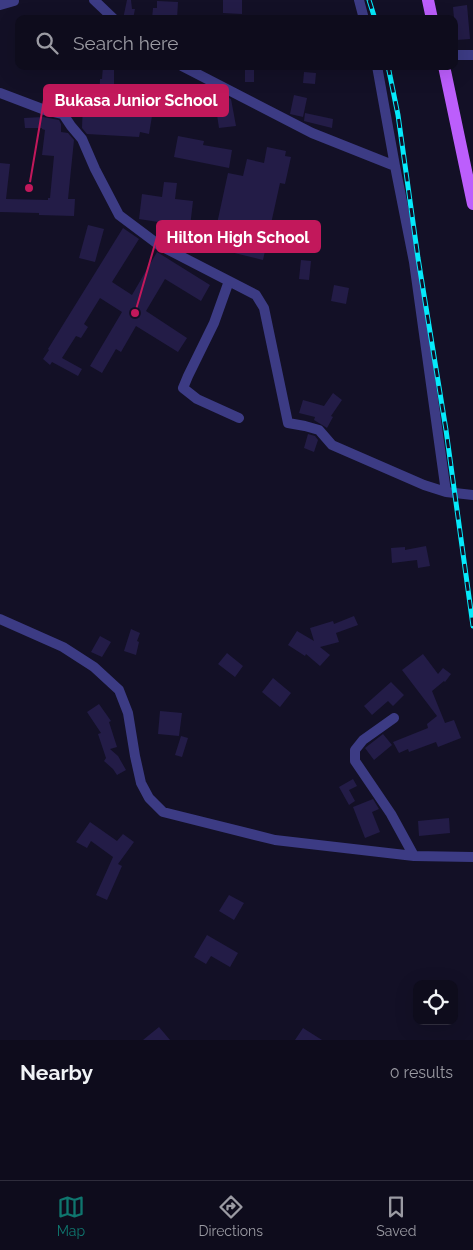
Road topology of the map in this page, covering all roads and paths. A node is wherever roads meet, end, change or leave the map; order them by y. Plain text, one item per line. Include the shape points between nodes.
1 (94, 0) edge
2 (359, 0) edge
3 (428, 0) edge
4 (14, 1) dead end
5 (0, 5) edge
6 (110, 15) edge
7 (363, 15) edge
8 (431, 15) edge
9 (458, 55) edge
10 (473, 55) edge
11 (190, 70) edge
12 (378, 70) edge
13 (445, 70) edge
14 (0, 93) edge
15 (395, 166) junction
16 (473, 204) edge
17 (229, 281) junction
18 (240, 418) dead end
19 (446, 492) junction
20 (473, 495) edge
21 (0, 620) edge
22 (394, 718) dead end
23 (414, 856) junction
24 (473, 857) edge

1 - 6 street
2 - 7 street
3 - 8 main road
4 - 5 street
9 - 10 street
11 - 15 street via 312,134
12 - 15 street
13 - 16 main road
14 - 17 street via 63,114 82,139 118,215 160,245
15 - 19 street via 414,262
17 - 18 street via 214,323 183,388 197,399
17 - 19 street via 256,295 264,308 288,423 319,430 332,445
19 - 20 street
21 - 23 street via 63,647 94,667 119,690 128,713 141,783 149,798 163,812 275,840
22 - 23 street via 363,740 355,750 355,761 391,814
23 - 24 street

